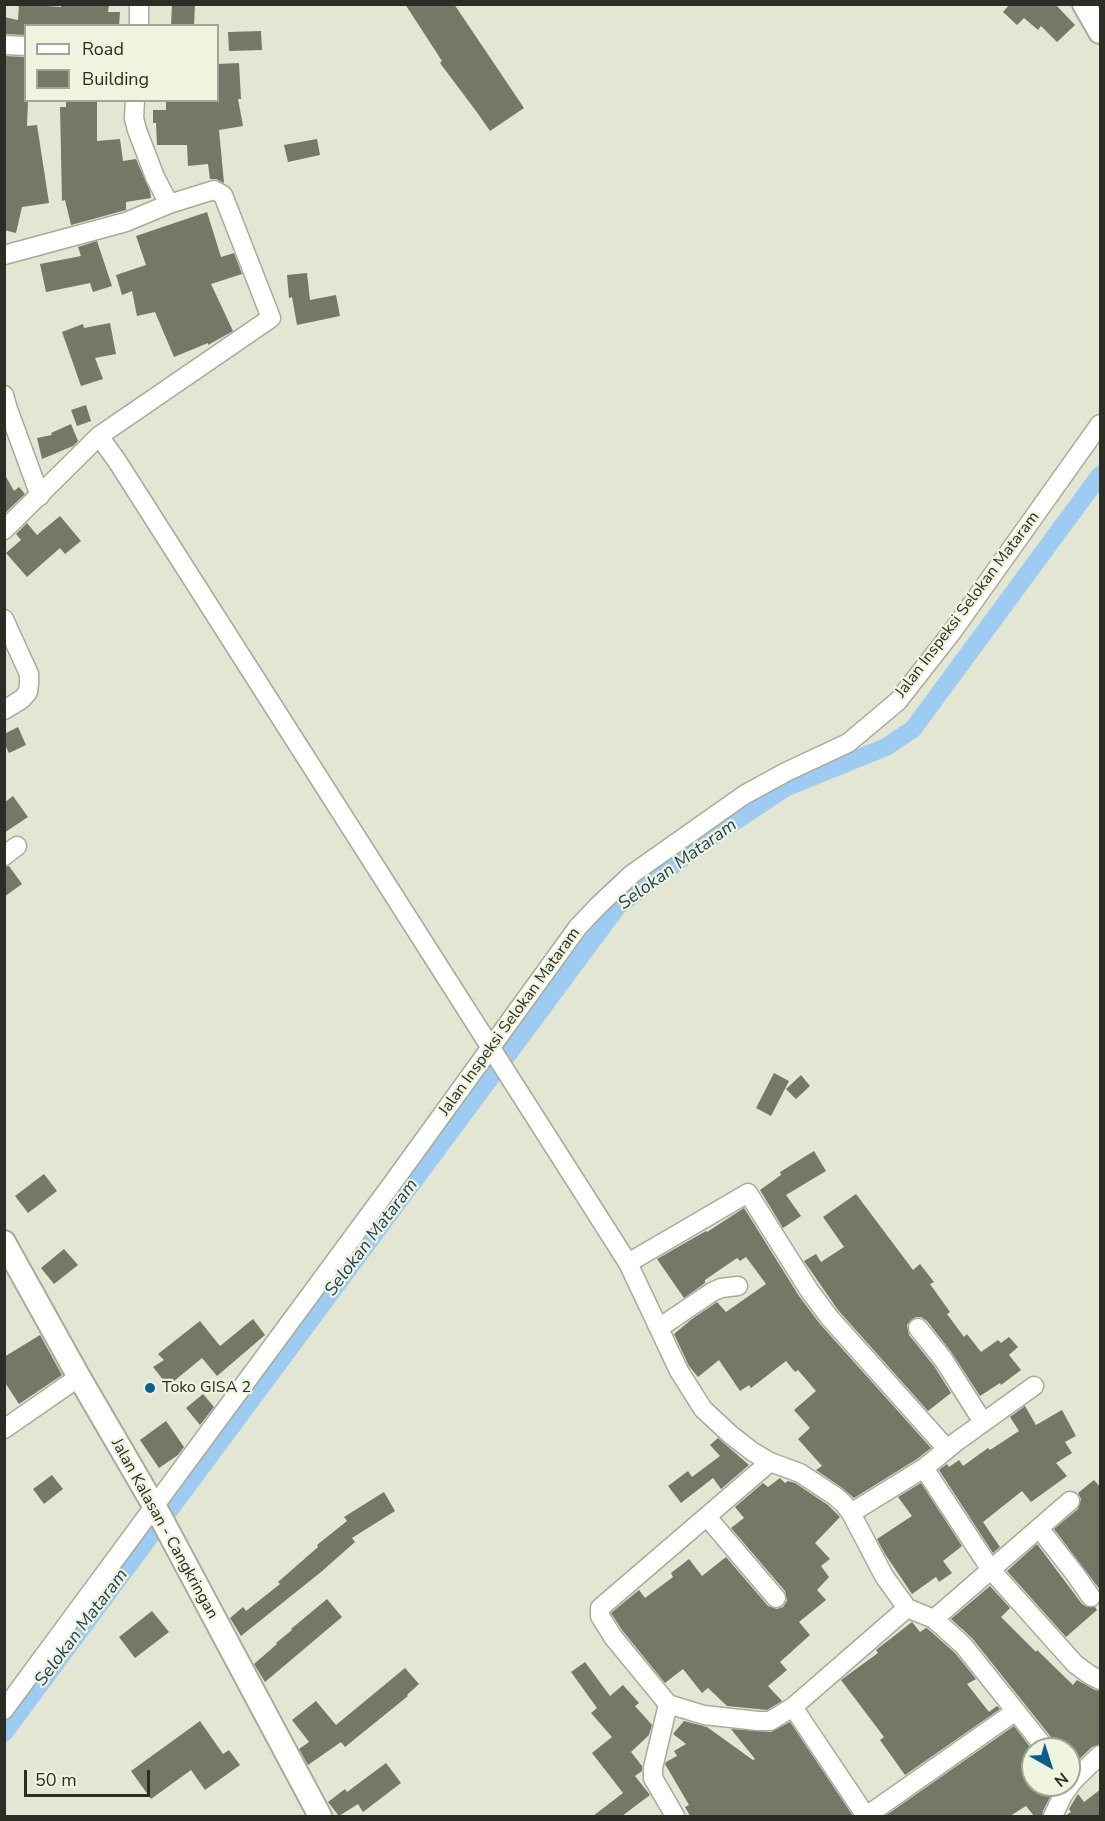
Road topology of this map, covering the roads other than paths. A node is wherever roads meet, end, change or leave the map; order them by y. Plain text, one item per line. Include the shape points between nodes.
1 (139, 4) edge
2 (1083, 4) edge
3 (139, 24) edge
4 (1101, 32) edge
5 (4, 45) edge
6 (24, 46) edge
7 (135, 102) edge
8 (169, 204) junction
9 (4, 255) edge
10 (4, 394) edge
11 (1101, 424) edge
12 (99, 436) junction
13 (40, 496) junction
14 (4, 530) edge
15 (4, 619) edge
16 (4, 710) edge
17 (494, 1053) junction
18 (4, 1242) edge
19 (628, 1263) junction
20 (738, 1286) dead end
21 (659, 1328) junction
22 (918, 1328) dead end
23 (79, 1377) junction
24 (1034, 1386) dead end
25 (983, 1422) junction
26 (4, 1429) edge
27 (946, 1449) junction
28 (770, 1462) junction
29 (924, 1468) junction
30 (1070, 1501) dead end
31 (851, 1513) junction
32 (707, 1516) junction
33 (161, 1520) junction
34 (1040, 1528) junction
35 (991, 1570) junction
36 (1091, 1597) dead end
37 (776, 1598) dead end
38 (907, 1608) junction
39 (934, 1619) junction
40 (1101, 1680) edge
41 (668, 1704) junction
42 (793, 1707) junction
43 (4, 1710) edge
44 (1016, 1711) junction
45 (1037, 1737) edge
46 (1101, 1755) edge
47 (1081, 1770) edge
48 (1062, 1797) edge
49 (320, 1816) edge
50 (675, 1816) edge
51 (866, 1816) edge
52 (1054, 1816) edge

1 - 3 street
2 - 4 main road
5 - 6 street
7 - 8 street via 137,130
8 - 9 street via 126,222
8 - 12 street via 214,190 224,195 271,318
10 - 13 street
11 - 17 street, Jalan Inspeksi Selokan Mataram via 898,701 848,743 744,795 632,874 578,927
12 - 13 street
12 - 17 street
13 - 14 street
15 - 16 street via 29,674 29,684 22,699
17 - 19 street
17 - 33 street, Jalan Inspeksi Selokan Mataram via 389,1188
18 - 23 main road, Jalan Kalasan - Cangkringan
19 - 21 street
19 - 27 street via 748,1193 829,1317
20 - 21 street via 712,1292
21 - 28 street via 703,1409 731,1435
22 - 25 street
23 - 26 street
23 - 33 main road, Jalan Kalasan - Cangkringan
24 - 25 street
25 - 27 street
27 - 29 street
28 - 31 street via 823,1487
28 - 32 street
29 - 31 street
29 - 35 street
30 - 34 street
31 - 38 street via 884,1576
32 - 37 street
32 - 41 street via 600,1608 600,1616 613,1637
33 - 43 street, Jalan Inspeksi Selokan Mataram
33 - 49 main road, Jalan Kalasan - Cangkringan
34 - 35 street
34 - 36 street
35 - 39 street
35 - 40 street via 1074,1664
38 - 39 street
38 - 42 street
39 - 44 street via 963,1645
41 - 42 street via 704,1715 758,1721 770,1720
41 - 50 street via 653,1778
42 - 51 street
44 - 45 street
44 - 51 street
46 - 47 street
48 - 52 street

